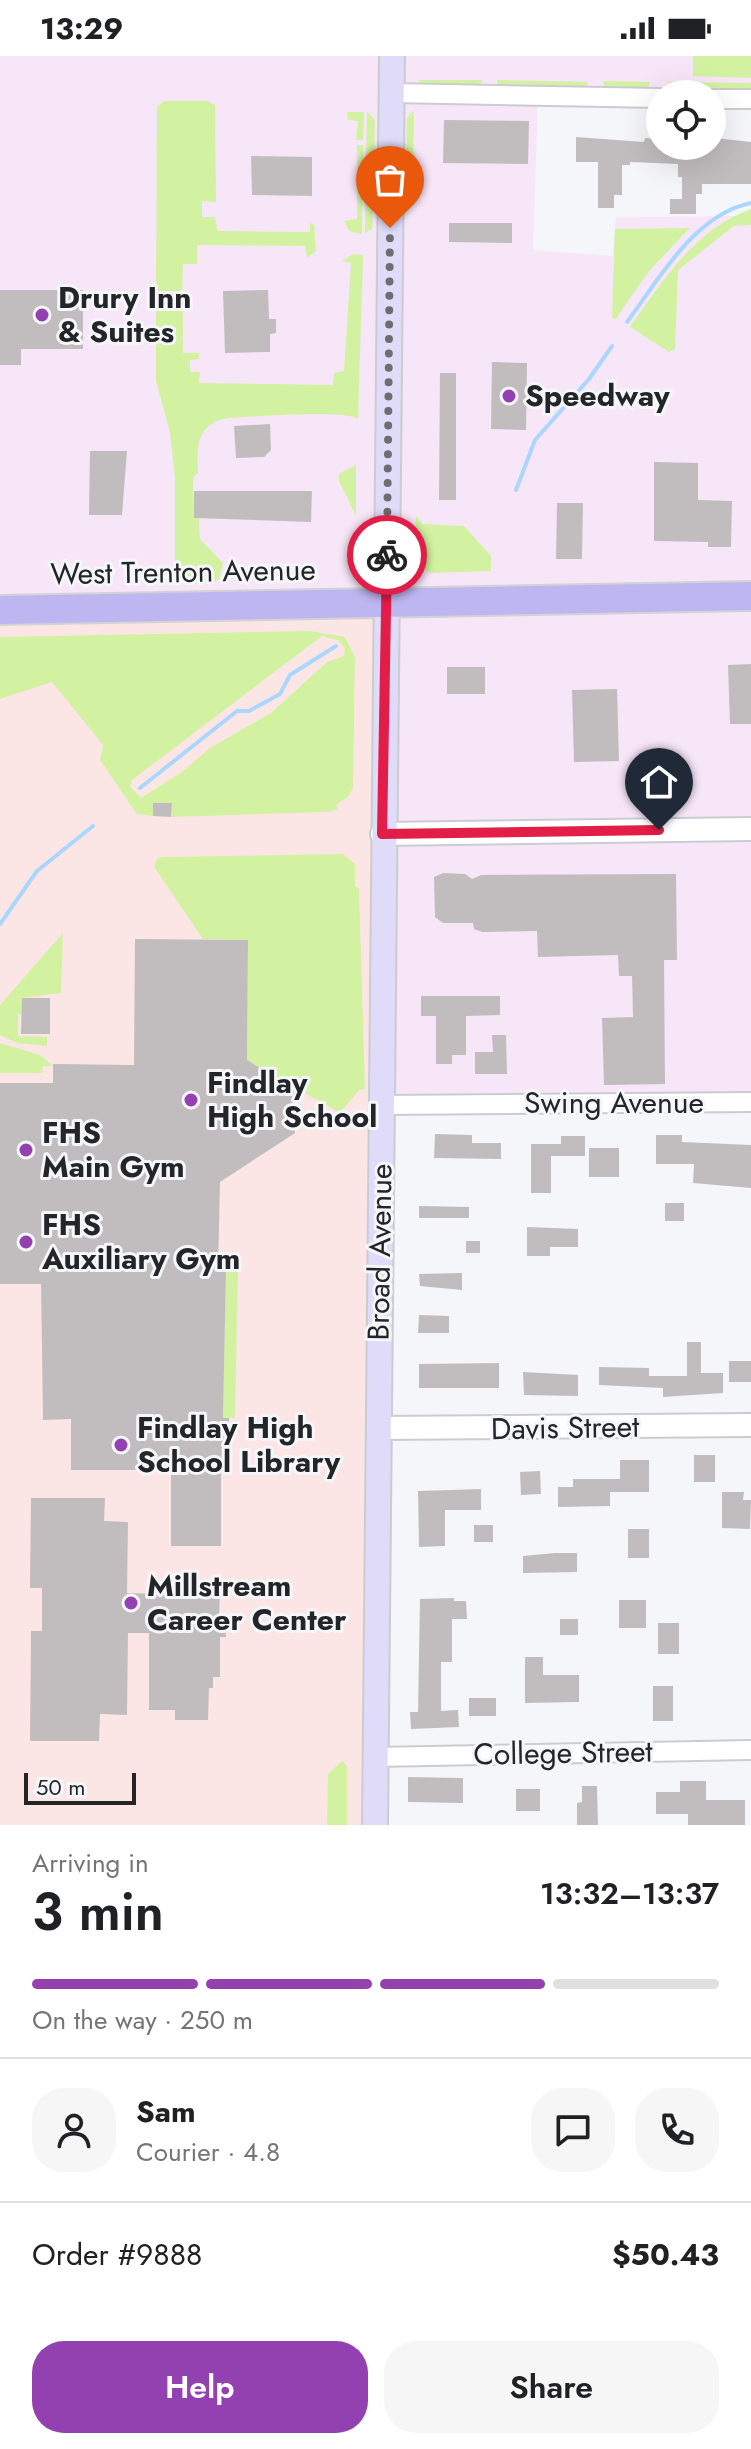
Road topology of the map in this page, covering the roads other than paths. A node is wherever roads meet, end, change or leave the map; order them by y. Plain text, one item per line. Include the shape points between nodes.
1 (392, 56) edge
2 (392, 93) junction
3 (646, 98) edge
4 (726, 99) edge
5 (751, 99) edge
6 (751, 596) edge
7 (386, 603) junction
8 (0, 610) edge
9 (751, 829) edge
10 (382, 834) junction
11 (751, 1102) edge
12 (381, 1105) junction
13 (751, 1425) edge
14 (378, 1428) junction
15 (751, 1750) edge
16 (375, 1757) junction
17 (375, 1825) edge

1 - 2 main road, Broad Avenue
2 - 3 street
2 - 7 main road, Broad Avenue
4 - 5 street
6 - 7 main road, West Trenton Avenue
7 - 8 main road, West Trenton Avenue
7 - 10 main road, Broad Avenue
9 - 10 street
10 - 12 main road, Broad Avenue
11 - 12 street, Swing Avenue
12 - 14 main road, Broad Avenue
13 - 14 street, Davis Street
14 - 16 main road, Broad Avenue
15 - 16 street, College Street
16 - 17 main road, Broad Avenue

